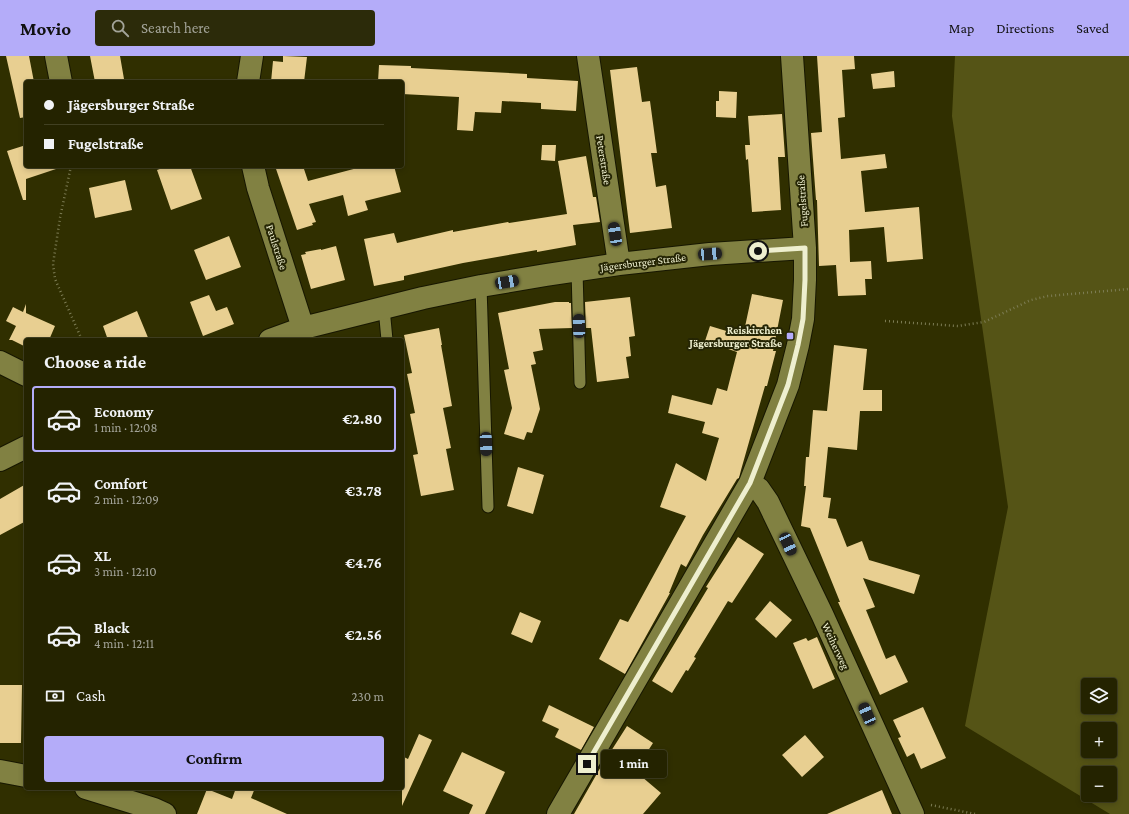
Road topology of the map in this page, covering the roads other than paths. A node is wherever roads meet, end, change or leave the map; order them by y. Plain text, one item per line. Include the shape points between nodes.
1 (56, 56) edge
2 (252, 56) edge
3 (588, 56) edge
4 (792, 56) edge
5 (61, 80) edge
6 (248, 80) edge
7 (253, 168) edge
8 (805, 248) junction
9 (619, 264) junction
10 (577, 270) junction
11 (481, 286) junction
12 (384, 308) junction
13 (298, 333) edge
14 (278, 338) edge
15 (387, 338) edge
16 (0, 362) edge
17 (24, 373) edge
18 (580, 383) dead end
19 (24, 447) edge
20 (0, 460) edge
21 (750, 483) junction
22 (488, 507) dead end
23 (0, 771) edge
24 (24, 776) edge
25 (93, 790) edge
26 (910, 807) edge
27 (165, 814) edge
28 (558, 814) edge

1 - 5 street
2 - 6 street
3 - 9 street, Peterstraße
4 - 8 street, Fugelstraße
7 - 13 street, Paulstraße
8 - 9 street, Jägersburger Straße via 710,254
8 - 21 street, Fugelstraße via 803,319 798,345 788,385
9 - 10 street, Jägersburger Straße
10 - 11 street, Jägersburger Straße
10 - 18 lane
11 - 12 street, Jägersburger Straße
11 - 22 lane
12 - 13 street, Jägersburger Straße
12 - 15 lane
13 - 14 street, Jägersburger Straße
16 - 17 street
19 - 20 street
21 - 26 street, Weiherweg via 759,489 768,502
21 - 28 street, Fugelstraße
23 - 24 street
25 - 27 street via 154,808

